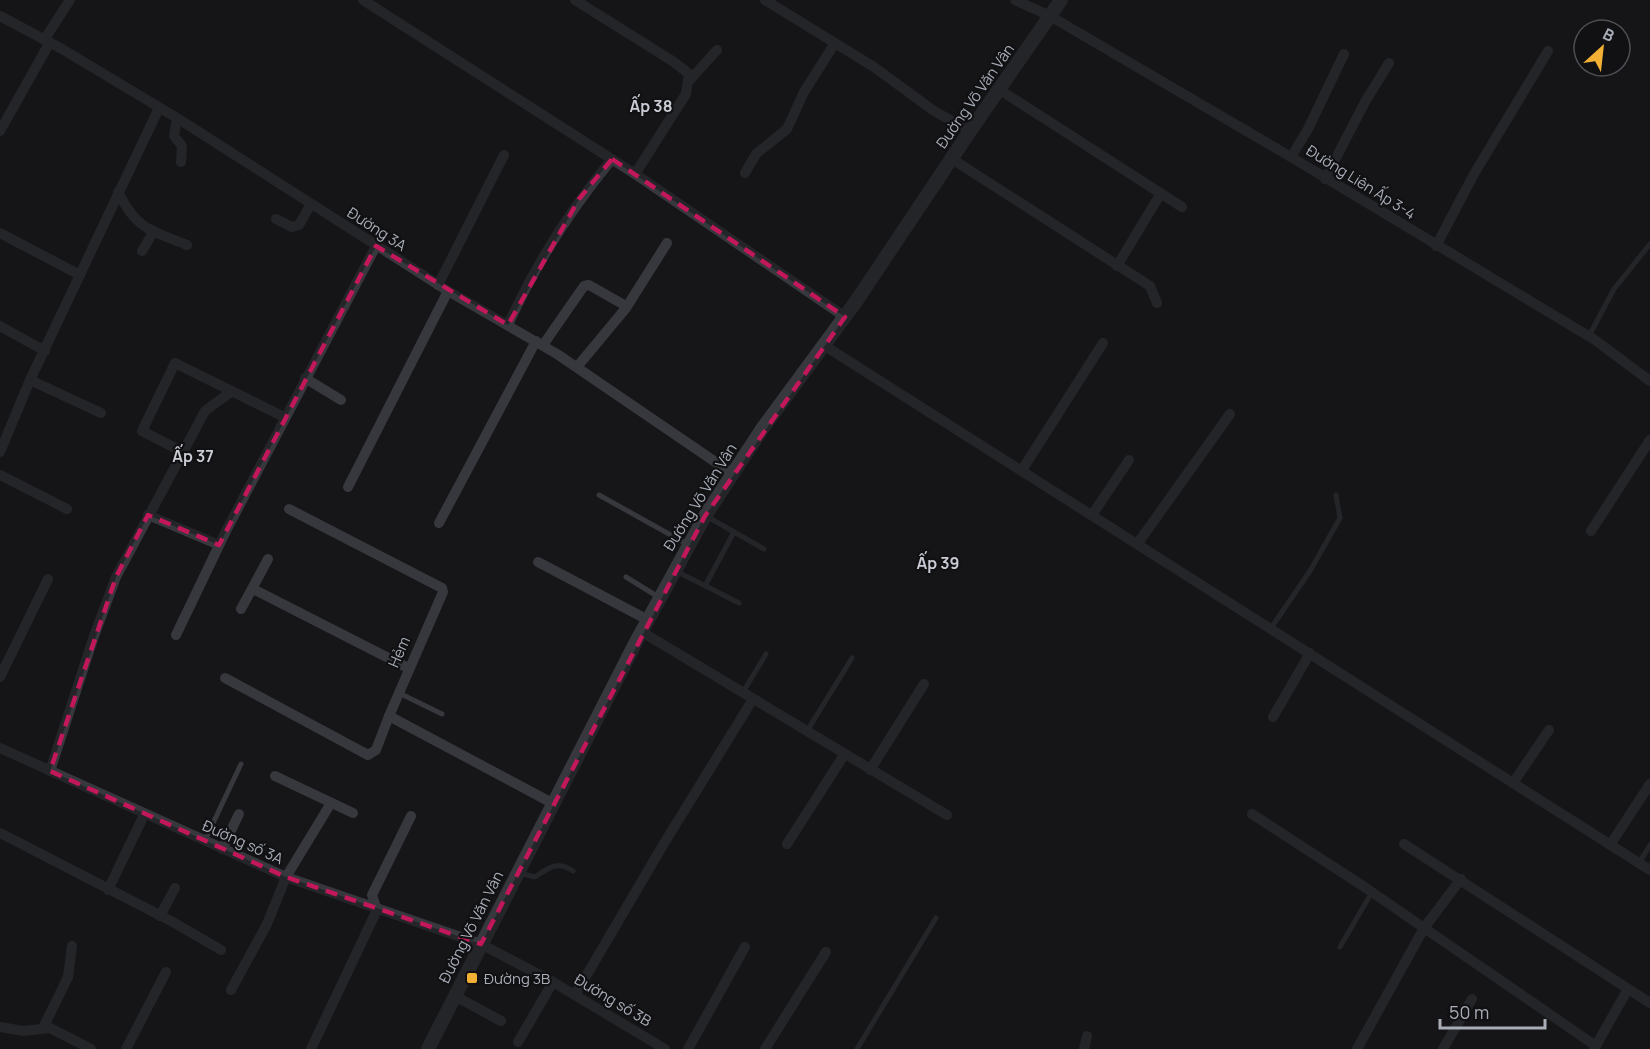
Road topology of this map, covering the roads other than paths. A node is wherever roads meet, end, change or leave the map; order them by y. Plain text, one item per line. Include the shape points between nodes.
1 (70, 0) edge
2 (363, 0) edge
3 (575, 0) edge
4 (765, 0) edge
5 (1015, 0) edge
6 (1061, 0) edge
7 (0, 16) edge
8 (1050, 16) junction
9 (47, 41) junction
10 (835, 43) junction
11 (717, 50) dead end
12 (1548, 51) dead end
13 (1344, 54) dead end
14 (1389, 63) dead end
15 (689, 81) junction
16 (999, 90) junction
17 (159, 108) junction
18 (4, 115) edge
19 (177, 118) junction
20 (0, 131) edge
21 (970, 131) junction
22 (504, 155) dead end
23 (1291, 157) junction
24 (612, 159) junction
25 (952, 159) junction
26 (181, 162) dead end
27 (745, 173) dead end
28 (635, 174) junction
29 (1325, 179) junction
30 (118, 192) junction
31 (1161, 193) junction
32 (311, 204) junction
33 (1182, 207) dead end
34 (276, 219) dead end
35 (154, 231) junction
36 (0, 233) edge
37 (668, 243) dead end
38 (1650, 244) edge
39 (187, 245) dead end
40 (376, 246) junction
41 (1436, 246) junction
42 (142, 251) dead end
43 (1117, 266) junction
44 (80, 275) junction
45 (438, 285) junction
46 (448, 291) junction
47 (1157, 303) dead end
48 (626, 306) junction
49 (845, 317) junction
50 (508, 325) junction
51 (0, 326) edge
52 (1589, 336) junction
53 (540, 343) junction
54 (1103, 343) dead end
55 (825, 346) junction
56 (45, 351) junction
57 (577, 367) junction
58 (305, 378) junction
59 (30, 380) junction
60 (1650, 381) edge
61 (232, 391) junction
62 (341, 400) dead end
63 (101, 413) dead end
64 (1230, 414) dead end
65 (284, 417) junction
66 (1650, 440) edge
67 (0, 452) edge
68 (183, 452) junction
69 (1129, 460) dead end
70 (1022, 470) junction
71 (733, 474) junction
72 (0, 475) edge
73 (348, 487) dead end
74 (599, 495) dead end
75 (1336, 495) dead end
76 (67, 509) dead end
77 (289, 509) dead end
78 (1092, 514) junction
79 (148, 515) junction
80 (705, 516) junction
81 (438, 524) dead end
82 (1591, 531) dead end
83 (734, 532) junction
84 (1138, 543) junction
85 (689, 544) junction
86 (219, 545) junction
87 (764, 549) dead end
88 (268, 559) dead end
89 (538, 562) dead end
90 (675, 571) junction
91 (626, 577) dead end
92 (48, 579) dead end
93 (705, 586) junction
94 (253, 589) junction
95 (660, 598) junction
96 (739, 603) dead end
97 (241, 609) dead end
98 (645, 626) junction
99 (1271, 628) junction
100 (176, 635) dead end
101 (1310, 653) junction
102 (766, 654) dead end
103 (852, 658) dead end
104 (408, 668) junction
105 (0, 676) edge
106 (225, 678) dead end
107 (924, 684) dead end
108 (743, 692) junction
109 (399, 693) junction
110 (753, 699) junction
111 (442, 714) dead end
112 (389, 716) junction
113 (1273, 717) dead end
114 (1549, 730) dead end
115 (806, 733) junction
116 (0, 748) edge
117 (844, 755) junction
118 (241, 764) dead end
119 (870, 770) junction
120 (50, 771) junction
121 (275, 776) dead end
122 (1513, 783) junction
123 (1650, 784) edge
124 (331, 802) junction
125 (554, 804) junction
126 (353, 813) dead end
127 (239, 814) dead end
128 (1252, 814) dead end
129 (144, 815) junction
130 (947, 815) dead end
131 (411, 816) dead end
132 (0, 833) edge
133 (204, 842) junction
134 (787, 844) dead end
135 (1404, 844) dead end
136 (1610, 844) junction
137 (1650, 845) edge
138 (222, 849) junction
139 (1639, 863) junction
140 (1650, 870) edge
141 (573, 871) dead end
142 (518, 873) junction
143 (286, 877) junction
144 (1461, 879) junction
145 (175, 888) dead end
146 (108, 890) junction
147 (1372, 892) junction
148 (377, 910) junction
149 (160, 916) junction
150 (936, 918) dead end
151 (1424, 928) junction
152 (481, 944) junction
153 (72, 946) dead end
154 (745, 947) dead end
155 (1340, 947) dead end
156 (221, 950) dead end
157 (826, 952) dead end
158 (166, 972) dead end
159 (553, 982) junction
160 (1628, 989) junction
161 (231, 990) dead end
162 (575, 995) junction
163 (455, 996) junction
164 (1472, 999) dead end
165 (1650, 1003) edge
166 (501, 1021) dead end
167 (0, 1027) edge
168 (43, 1028) junction
169 (1088, 1035) dead end
170 (518, 1042) dead end
171 (1595, 1047) edge
172 (91, 1049) edge
173 (126, 1049) edge
174 (311, 1049) edge
175 (428, 1049) edge
176 (665, 1049) edge
177 (687, 1049) edge
178 (765, 1049) edge
179 (857, 1049) edge
180 (1084, 1049) edge
181 (1357, 1049) edge
182 (1443, 1049) edge

1 - 9 street
2 - 24 street
3 - 15 street via 674,62 689,74
4 - 10 street
5 - 8 street, Đường Liên Ấp 3-4
6 - 8 street, Đường Võ Văn Vân
7 - 9 street, Đường 3A
8 - 16 street, Đường Võ Văn Vân
8 - 23 street, Đường Liên Ấp 3-4
9 - 17 street, Đường 3A
9 - 18 street
10 - 21 street
10 - 27 street via 804,92 787,129 756,154
11 - 15 street
12 - 41 street
13 - 23 street
14 - 29 street
15 - 28 street via 686,94
16 - 21 street, Đường Võ Văn Vân
16 - 31 street
17 - 19 street, Đường 3A
17 - 30 street
18 - 20 street
19 - 26 street via 174,136 182,146
19 - 32 street, Đường 3A
21 - 25 street, Đường Võ Văn Vân
22 - 45 street
23 - 29 street, Đường Liên Ấp 3-4
24 - 28 street
24 - 50 street via 579,199
25 - 43 street
25 - 49 street, Đường Võ Văn Vân
28 - 49 street
29 - 41 street, Đường Liên Ấp 3-4
30 - 35 street via 129,215
30 - 44 street
31 - 33 street
31 - 43 street
32 - 34 street via 299,225 292,227
32 - 40 street, Đường 3A
35 - 39 street
35 - 42 street
36 - 44 street
37 - 48 street
38 - 52 lane via 1614,289
40 - 45 street, Đường 3A
40 - 58 street
41 - 52 street, Đường Liên Ấp 3-4
43 - 47 street via 1150,286
44 - 56 street
45 - 46 street, Đường 3A
46 - 50 street, Đường 3A
46 - 73 street
48 - 53 street via 589,285 584,286
48 - 57 street
49 - 55 street, Đường Võ Văn Vân
50 - 53 street, Đường 3A
51 - 56 street
52 - 60 street, Đường Liên Ấp 3-4
53 - 57 street, Đường 3A
53 - 81 street
54 - 70 street
55 - 70 street
55 - 71 street, Đường Võ Văn Vân
56 - 59 street
57 - 71 street, Đường 3A
58 - 62 street
58 - 65 street
59 - 63 street
59 - 67 street
61 - 65 street
61 - 68 street via 205,411
61 - 68 street via 175,363 142,431
64 - 84 street
65 - 86 street
66 - 82 street
68 - 79 street
69 - 78 street
70 - 78 street
71 - 80 street, Đường Võ Văn Vân
72 - 76 street
74 - 85 lane
75 - 99 lane via 1340,518
77 - 104 street, Hẻm via 442,588
78 - 84 street
79 - 86 street
79 - 120 street via 116,577
80 - 83 lane
80 - 85 street, Đường Võ Văn Vân
83 - 87 lane
83 - 93 lane
84 - 99 street
85 - 90 street, Đường Võ Văn Vân
86 - 100 street
88 - 94 street
89 - 98 street
90 - 93 lane
90 - 95 street, Đường Võ Văn Vân
91 - 95 lane
92 - 105 street
93 - 96 lane
94 - 97 street
94 - 104 street
95 - 98 street, Đường Võ Văn Vân
98 - 108 street
98 - 125 street, Đường Võ Văn Vân
99 - 101 street
101 - 113 street
101 - 122 street
102 - 108 lane
103 - 115 lane
104 - 109 street, Hẻm
106 - 112 street, Hẻm via 368,755 376,750
107 - 119 street
108 - 110 street
109 - 111 lane
109 - 112 street, Hẻm
110 - 115 street
110 - 162 street
112 - 125 street
114 - 122 street
115 - 117 street
116 - 120 street, Đường số 3A
117 - 119 street
117 - 134 street
118 - 133 lane
119 - 130 street
120 - 129 street, Đường số 3A
121 - 124 street
122 - 136 street
123 - 136 street
124 - 126 street
124 - 143 street
125 - 142 street, Đường Võ Văn Vân
127 - 138 street
128 - 147 street
129 - 133 street, Đường số 3A
129 - 146 street
131 - 148 street via 372,895
132 - 146 street
133 - 138 street, Đường số 3A
135 - 144 street
136 - 139 street
137 - 139 lane
138 - 143 street, Đường số 3A
139 - 140 street
141 - 142 lane via 565,865 551,866 535,877
142 - 152 street, Đường Võ Văn Vân
143 - 148 street, Đường số 3A
143 - 161 street via 267,924
144 - 151 street
144 - 160 street
145 - 149 street
146 - 149 street
147 - 151 street
147 - 155 lane
148 - 152 street, Đường số 3A
148 - 174 street
149 - 156 street
150 - 179 lane
151 - 171 street
151 - 181 street
152 - 159 street, Đường số 3B
152 - 163 street, Đường Võ Văn Vân
153 - 168 street via 68,977
154 - 177 street
157 - 178 street
158 - 173 street
159 - 162 street, Đường số 3B
159 - 170 street
160 - 165 street
160 - 171 street
162 - 176 street, Đường số 3B
163 - 166 street
163 - 175 street, Đường Võ Văn Vân
164 - 182 street
167 - 168 street via 23,1031
168 - 172 street
169 - 180 street

